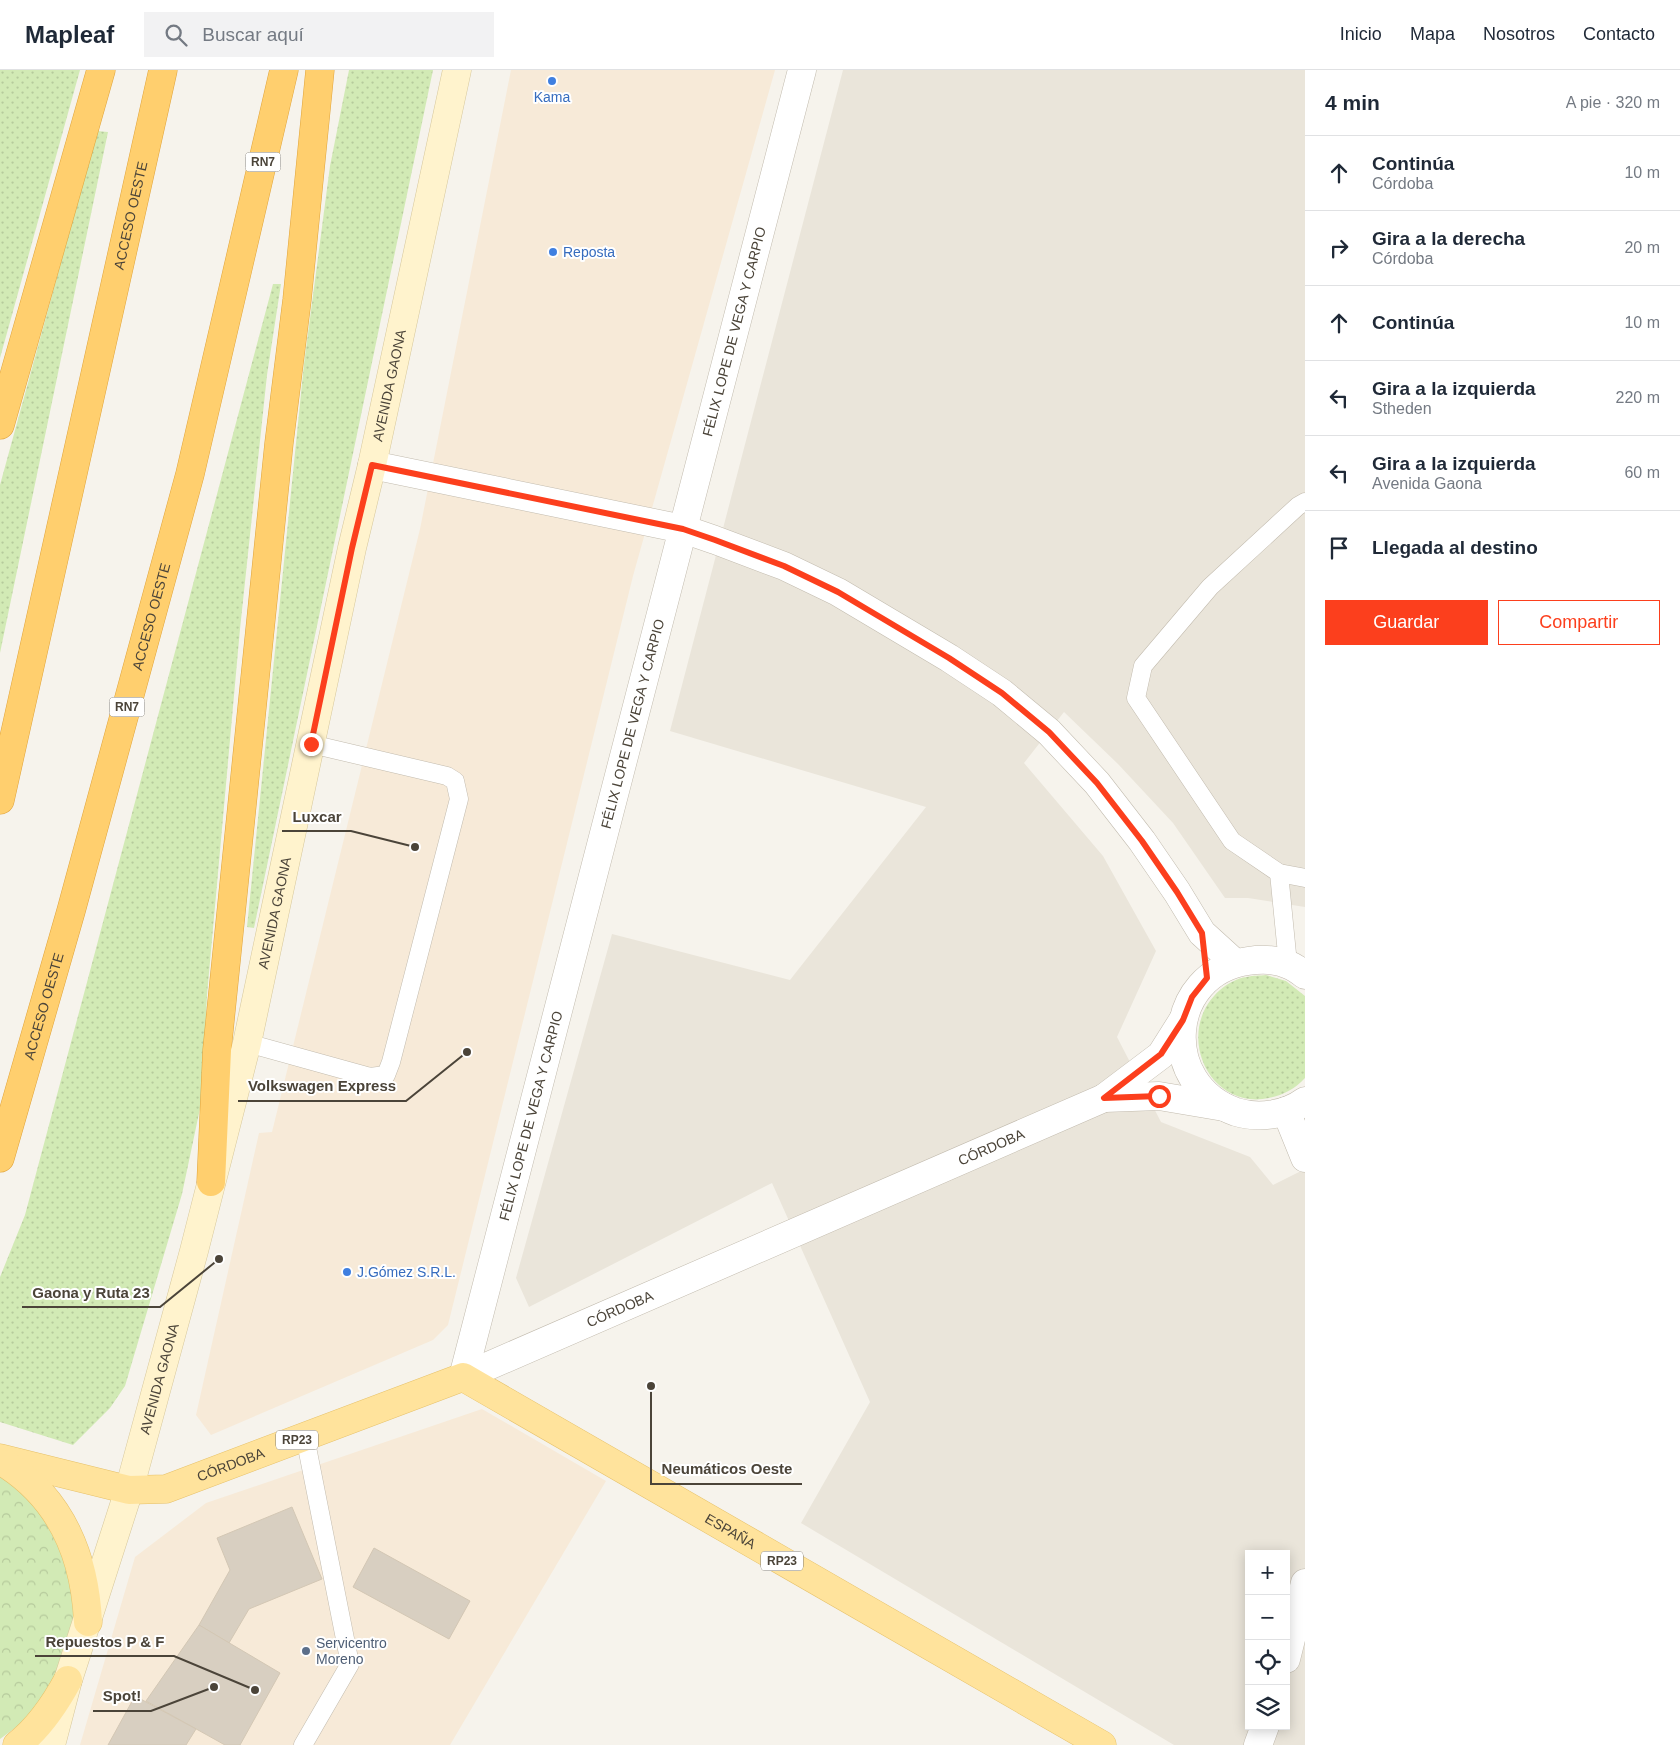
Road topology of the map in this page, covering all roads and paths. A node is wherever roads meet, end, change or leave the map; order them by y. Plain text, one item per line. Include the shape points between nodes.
1 (100, 70) edge
2 (163, 70) edge
3 (284, 70) edge
4 (320, 70) edge
5 (457, 70) edge
6 (802, 70) edge
7 (0, 425) edge
8 (372, 465) junction
9 (1305, 502) edge
10 (683, 529) junction
11 (311, 744) junction
12 (0, 800) edge
13 (1279, 873) junction
14 (1305, 878) edge
15 (1202, 933) junction
16 (1235, 963) junction
17 (1297, 969) edge
18 (1207, 978) junction
19 (1183, 1020) junction
20 (247, 1042) junction
21 (1104, 1098) junction
22 (1296, 1106) edge
23 (1224, 1107) junction
24 (0, 1158) edge
25 (1305, 1158) edge
26 (211, 1182) junction
27 (463, 1377) junction
28 (305, 1437) junction
29 (0, 1459) edge
30 (129, 1490) junction
31 (1305, 1583) edge
32 (88, 1622) junction
33 (1290, 1643) edge
34 (68, 1680) junction
35 (1264, 1730) edge
36 (17, 1745) edge
37 (51, 1745) edge
38 (303, 1745) edge
39 (1102, 1745) edge
40 (1258, 1745) edge

1 - 7 highway
2 - 12 highway, ACCESO OESTE
3 - 24 highway, ACCESO OESTE / RN7 via 190,474
4 - 26 highway via 217,1050
5 - 8 street, AVENIDA GAONA
6 - 10 street, FÉLIX LOPE DE VEGA Y CARPIO
8 - 10 street
8 - 11 street, AVENIDA GAONA
9 - 13 lane via 1210,587 1143,666 1136,698 1232,841
10 - 15 street via 784,566 838,592 1002,693 1049,732 1097,783 1142,841
10 - 27 street, FÉLIX LOPE DE VEGA Y CARPIO
11 - 20 street, AVENIDA GAONA
11 - 20 lane via 447,776 455,781 459,799 386,1075 370,1077
13 - 14 lane
13 - 17 lane
15 - 16 street
15 - 18 street
16 - 17 street via 1262,958
16 - 18 street
18 - 19 street via 1192,997
19 - 21 street, CÓRDOBA via 1161,1054
19 - 23 street via 1181,1046 1188,1071 1203,1092
20 - 26 street, AVENIDA GAONA
21 - 23 street, CÓRDOBA via 1159,1096
21 - 27 street, CÓRDOBA
22 - 23 street via 1266,1115 1244,1114
22 - 25 street
26 - 30 street, AVENIDA GAONA
27 - 28 main road, CÓRDOBA / RP23
27 - 39 main road, ESPAÑA / RP23
28 - 30 main road, CÓRDOBA / RP23 via 166,1490
28 - 38 lane via 350,1664
29 - 30 main road, RP23
29 - 32 main road via 34,1486 64,1526 82,1572
30 - 32 street, AVENIDA GAONA
31 - 33 street
32 - 34 street, AVENIDA GAONA
34 - 36 main road via 40,1723
34 - 37 street, AVENIDA GAONA
35 - 40 street

